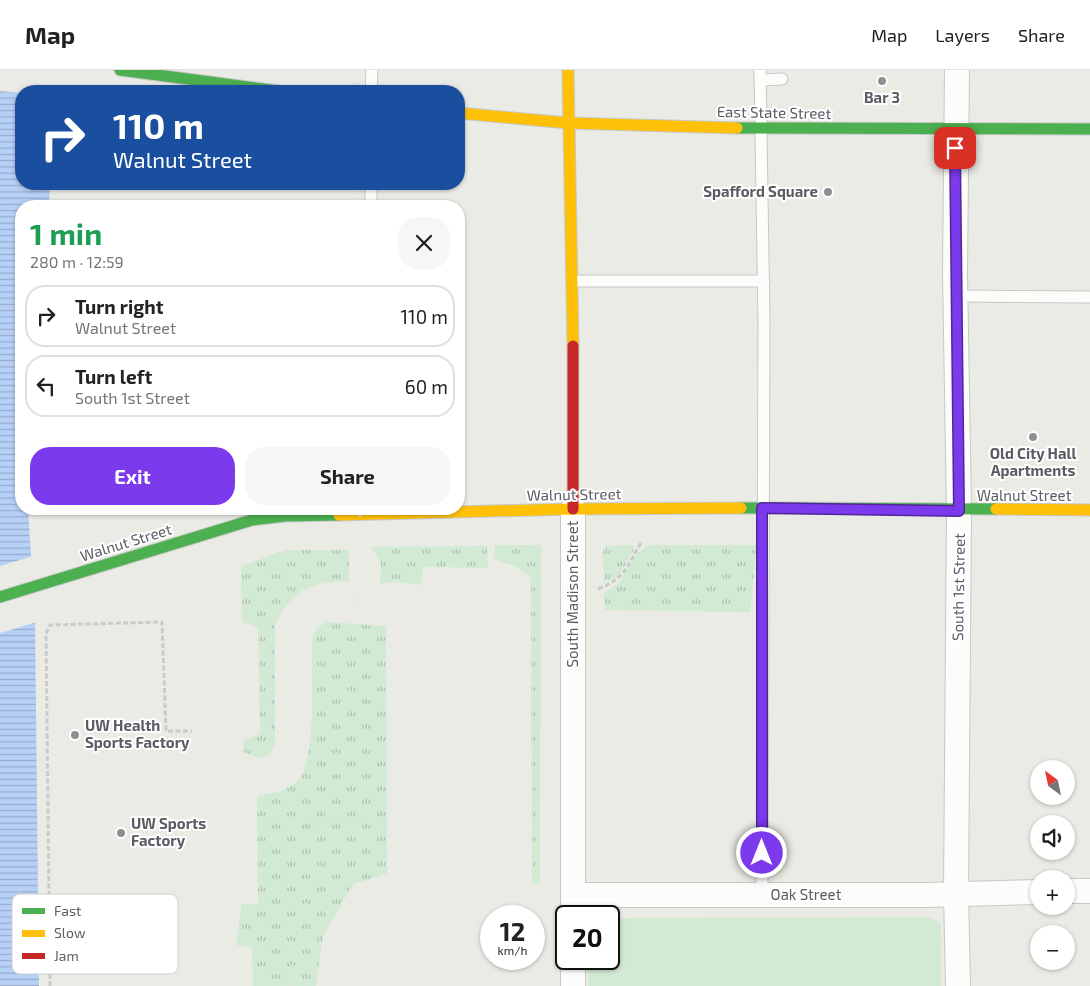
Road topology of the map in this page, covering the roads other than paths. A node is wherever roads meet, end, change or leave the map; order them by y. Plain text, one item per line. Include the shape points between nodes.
1 (120, 70) edge
2 (372, 70) edge
3 (568, 70) edge
4 (957, 70) edge
5 (760, 75) edge
6 (221, 76) edge
7 (782, 79) dead end
8 (255, 85) edge
9 (371, 85) edge
10 (465, 113) edge
11 (568, 122) junction
12 (955, 128) junction
13 (763, 129) junction
14 (1090, 129) edge
15 (764, 281) junction
16 (573, 282) junction
17 (955, 296) junction
18 (1090, 297) edge
19 (762, 508) junction
20 (573, 509) junction
21 (1090, 510) edge
22 (465, 511) edge
23 (959, 511) junction
24 (307, 515) edge
25 (0, 597) edge
26 (1075, 891) edge
27 (1090, 891) edge
28 (1030, 892) edge
29 (956, 893) junction
30 (762, 895) junction
31 (573, 905) edge
32 (573, 970) edge
33 (573, 986) edge
34 (958, 986) edge

1 - 6 main road
2 - 9 lane
3 - 11 main road, South Madison Street
4 - 12 street, South 1st Street
5 - 7 lane
5 - 13 lane
6 - 8 main road
10 - 11 main road, East State Street
11 - 13 main road, East State Street
11 - 16 main road, South Madison Street
12 - 13 main road, East State Street
12 - 14 main road, East State Street
12 - 17 street, South 1st Street
13 - 15 lane
15 - 16 lane
15 - 19 lane
16 - 20 main road, South Madison Street
17 - 18 lane
17 - 23 street, South 1st Street
19 - 20 main road, Walnut Street
19 - 23 main road, Walnut Street
19 - 30 lane
20 - 22 main road, Walnut Street
20 - 31 street, South Madison Street
21 - 23 main road, Walnut Street
23 - 29 street, South 1st Street
24 - 25 main road, Walnut Street via 252,520
26 - 27 street
28 - 29 street, Oak Street
29 - 30 street, Oak Street
29 - 34 street, South 1st Street
30 - 31 street, Oak Street
32 - 33 street

